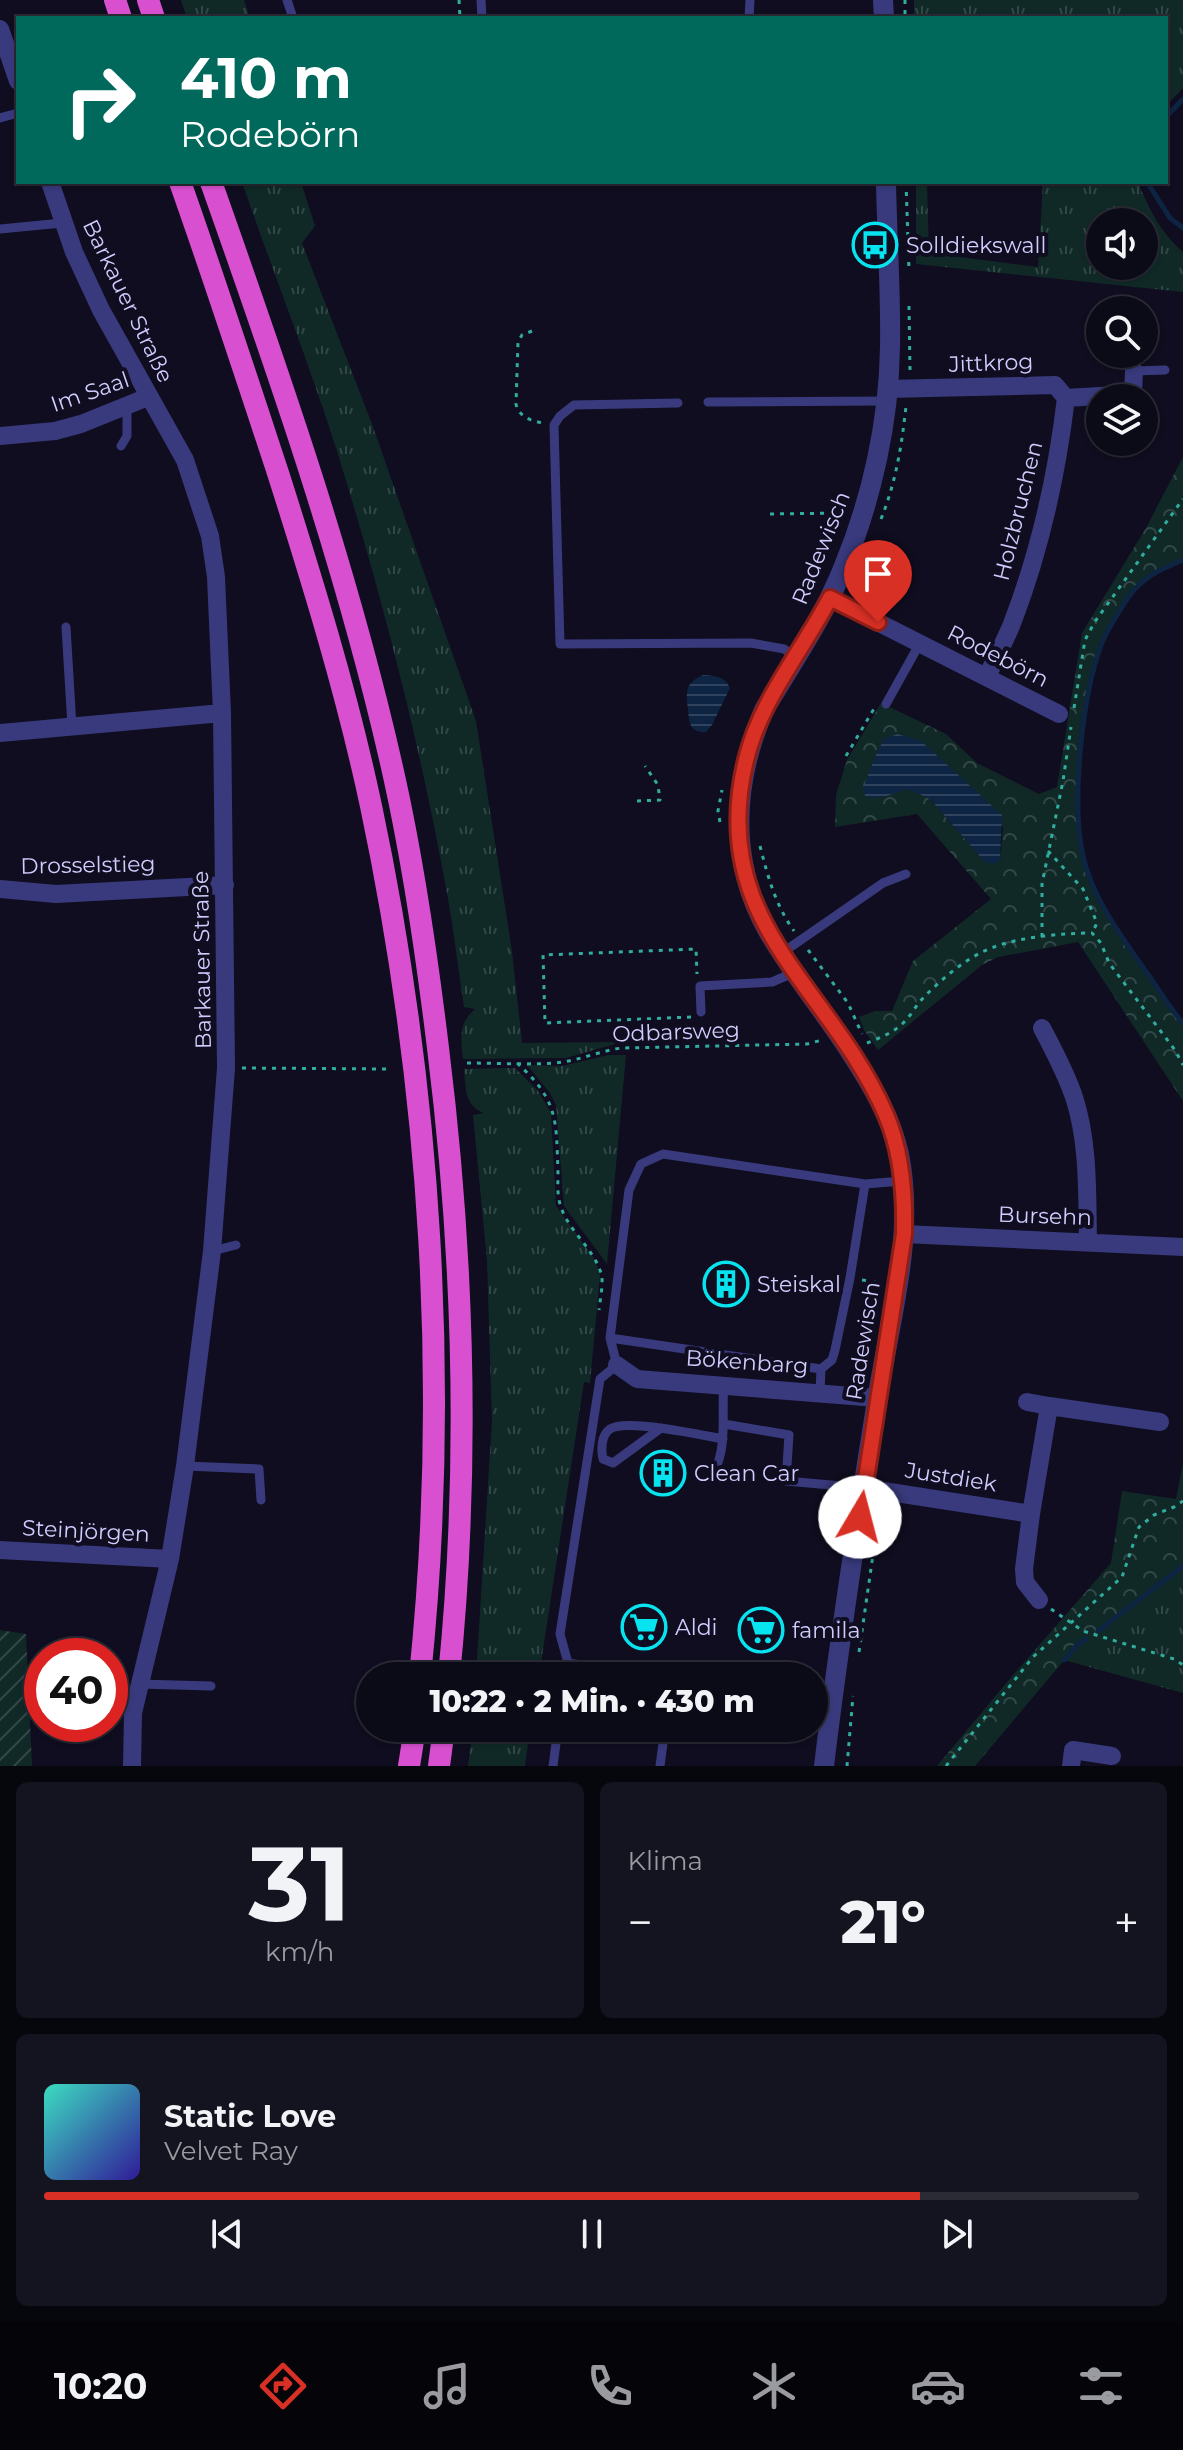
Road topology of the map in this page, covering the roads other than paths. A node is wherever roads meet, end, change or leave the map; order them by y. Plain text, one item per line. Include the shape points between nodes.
1 (0, 29) edge
2 (16, 75) edge
3 (51, 184) edge
4 (181, 184) edge
5 (212, 184) edge
6 (886, 184) edge
7 (62, 223) junction
8 (0, 229) edge
9 (1165, 370) dead end
10 (1134, 371) joint
11 (886, 395) junction
12 (148, 397) junction
13 (1066, 398) junction
14 (708, 402) dead end
15 (678, 403) dead end
16 (127, 406) junction
17 (0, 436) edge
18 (121, 446) dead end
19 (830, 598) junction
20 (66, 627) dead end
21 (920, 643) junction
22 (796, 657) junction
23 (987, 677) junction
24 (887, 702) road end
25 (222, 713) junction
26 (1059, 714) dead end
27 (72, 727) junction
28 (0, 733) edge
29 (906, 874) dead end
30 (225, 885) junction
31 (0, 889) edge
32 (782, 953) junction
33 (795, 972) junction
34 (701, 1012) road end
35 (1042, 1028) dead end
36 (902, 1181) junction
37 (865, 1184) junction
38 (904, 1234) junction
39 (1088, 1242) junction
40 (236, 1245) dead end
41 (1183, 1247) edge
42 (212, 1251) junction
43 (610, 1338) junction
44 (617, 1365) junction
45 (821, 1369) junction
46 (724, 1384) junction
47 (820, 1392) junction
48 (877, 1398) junction
49 (1027, 1402) dead end
50 (1049, 1406) junction
51 (1160, 1422) dead end
52 (724, 1424) junction
53 (661, 1428) junction
54 (723, 1439) junction
55 (185, 1466) junction
56 (714, 1472) dead end
57 (873, 1489) junction
58 (261, 1500) dead end
59 (1031, 1514) junction
60 (0, 1550) edge
61 (170, 1559) junction
62 (1039, 1600) road end
63 (421, 1662) edge
64 (450, 1662) edge
65 (568, 1662) edge
66 (139, 1684) junction
67 (211, 1686) dead end
68 (413, 1742) edge
69 (442, 1742) edge
70 (556, 1742) edge
71 (663, 1742) edge
72 (1112, 1756) dead end
73 (132, 1766) edge
74 (409, 1766) edge
75 (439, 1766) edge
76 (553, 1766) edge
77 (660, 1766) edge
78 (824, 1766) edge
79 (1071, 1766) edge

1 - 2 street
3 - 7 street, Barkauer Straße
4 - 63 highway via 329,638 370,804 397,955 421,1131 433,1317 433,1448
5 - 64 highway via 275,366 365,657 394,776 428,967 454,1194 462,1330 459,1548
6 - 11 street, Radewisch
7 - 8 lane
7 - 12 street, Barkauer Straße
9 - 10 lane, Jittkrog
10 - 13 street, Jittkrog via 1133,394
11 - 13 street, Jittkrog via 1055,385
11 - 14 lane
11 - 19 street, Radewisch via 866,504
12 - 16 street, Im Saal
12 - 25 street, Barkauer Straße via 185,460 210,536
13 - 23 street, Holzbruchen via 1038,547
15 - 22 lane via 574,405 554,425 560,644 751,643 784,649
16 - 17 street, Im Saal via 55,431
16 - 18 lane via 127,436
19 - 21 street, Rodebörn
19 - 22 street, Radewisch
20 - 27 lane
21 - 23 street, Rodebörn
21 - 24 lane
22 - 32 street, Radewisch via 756,729 739,812 748,890
23 - 26 street, Rodebörn
25 - 27 street
25 - 30 street, Barkauer Straße
27 - 28 street
29 - 32 lane via 883,883
30 - 31 street, Drosselstieg via 56,894
30 - 42 street, Barkauer Straße via 226,1068
32 - 33 street, Radewisch
33 - 34 lane via 772,982 700,986
33 - 36 street, Radewisch via 875,1092 887,1117
35 - 39 street via 1075,1100 1087,1178
36 - 37 lane
36 - 38 street, Radewisch
37 - 43 lane via 663,1154 641,1164 629,1190
37 - 45 lane via 832,1360
38 - 39 street, Bursehn
38 - 48 street, Radewisch
39 - 41 street, Bursehn
40 - 42 lane
42 - 55 street, Barkauer Straße
43 - 44 lane
43 - 45 lane
44 - 46 street, Bökenbarg via 637,1379
44 - 65 lane via 600,1379 560,1634
45 - 47 lane
46 - 47 street, Bökenbarg
46 - 52 lane
47 - 48 street, Bökenbarg
48 - 57 street, Radewisch
49 - 50 street
50 - 51 street
50 - 59 street
52 - 54 lane
52 - 57 lane via 789,1435 786,1481
53 - 53 lane via 611,1428 604,1435 603,1459 613,1463
53 - 54 lane
54 - 56 lane
55 - 58 lane via 259,1469
55 - 61 street, Barkauer Straße
57 - 59 street, Justdiek
57 - 78 street, Radewisch
59 - 62 street via 1025,1582
60 - 61 street, Steinjörgen
61 - 66 street, Barkauer Straße
66 - 67 lane
66 - 73 street, Barkauer Straße
68 - 74 highway
69 - 75 highway
70 - 76 lane
71 - 77 lane
72 - 79 street via 1073,1750

